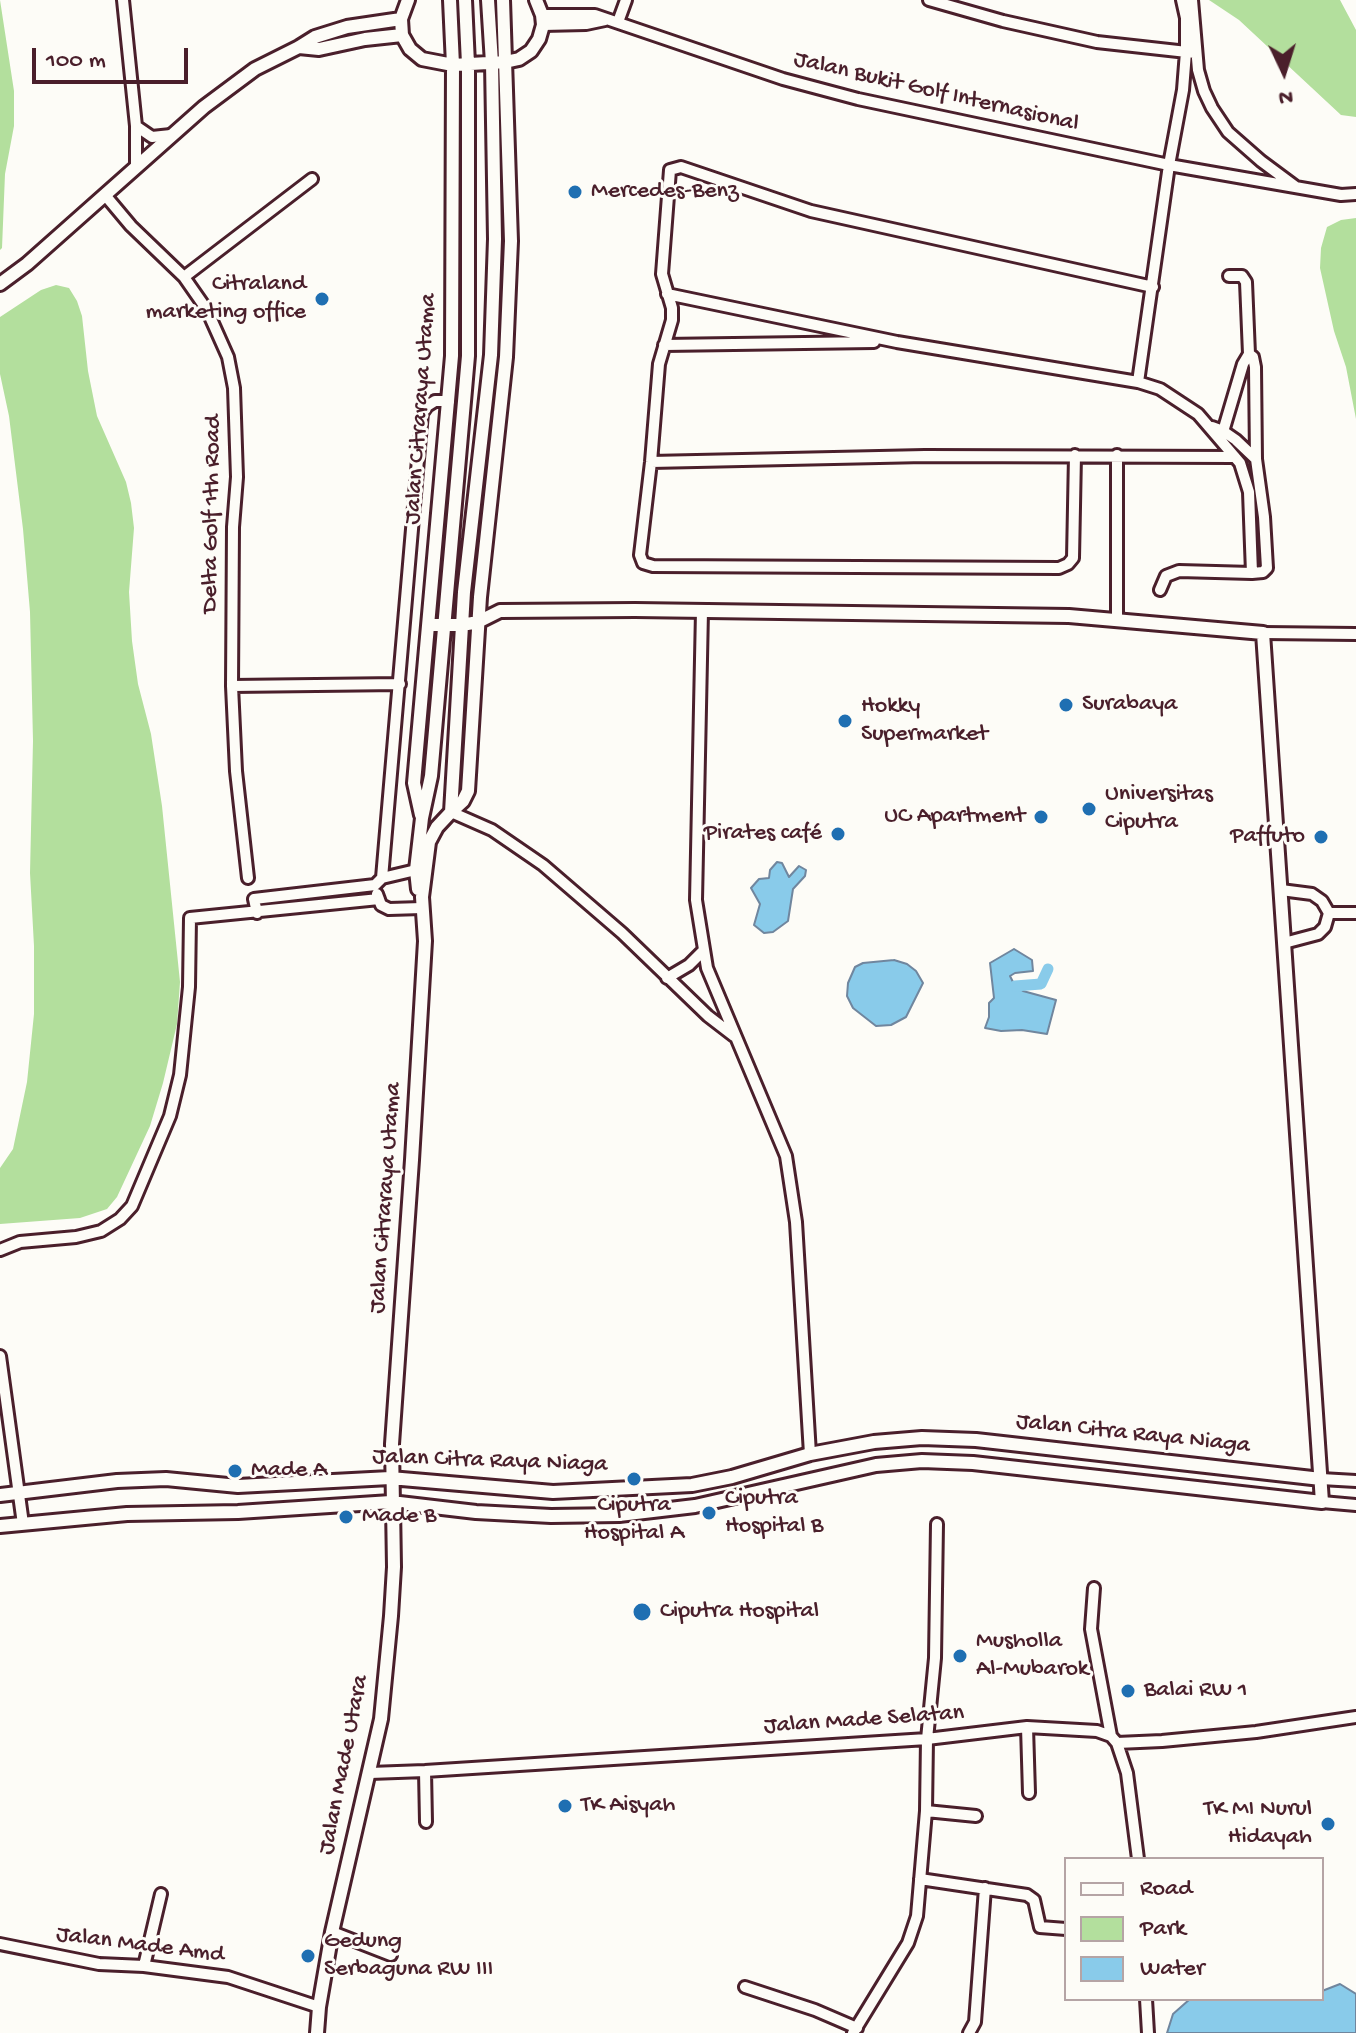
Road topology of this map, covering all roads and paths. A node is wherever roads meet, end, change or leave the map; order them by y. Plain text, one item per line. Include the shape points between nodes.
1 (123, 0) edge
2 (408, 0) edge
3 (450, 0) edge
4 (465, 0) edge
5 (488, 0) edge
6 (503, 0) edge
7 (536, 0) edge
8 (626, 0) edge
9 (929, 0) edge
10 (1182, 0) edge
11 (1192, 0) edge
12 (392, 20) junction
13 (542, 20) junction
14 (618, 22) junction
15 (393, 36) junction
16 (299, 47) junction
17 (1191, 53) junction
18 (498, 63) junction
19 (468, 64) junction
20 (453, 65) junction
21 (136, 126) junction
22 (171, 135) junction
23 (1169, 165) junction
24 (136, 167) junction
25 (312, 179) dead end
26 (1298, 188) junction
27 (1356, 194) edge
28 (105, 195) junction
29 (1229, 276) dead end
30 (184, 277) junction
31 (0, 284) edge
32 (1153, 287) junction
33 (667, 294) junction
34 (897, 342) junction
35 (664, 345) junction
36 (1249, 354) junction
37 (1138, 382) junction
38 (449, 401) junction
39 (1218, 433) junction
40 (1075, 455) junction
41 (1117, 455) junction
42 (1235, 457) junction
43 (1256, 459) junction
44 (651, 462) junction
45 (1252, 573) junction
46 (431, 587) junction
47 (446, 589) junction
48 (1160, 590) dead end
49 (464, 592) junction
50 (480, 597) junction
51 (500, 611) junction
52 (702, 611) junction
53 (1117, 619) junction
54 (478, 622) junction
55 (429, 625) junction
56 (462, 625) junction
57 (443, 626) junction
58 (1263, 633) junction
59 (1356, 634) edge
60 (400, 684) junction
61 (232, 686) junction
62 (451, 812) junction
63 (422, 818) junction
64 (416, 870) junction
65 (248, 878) dead end
66 (379, 881) junction
67 (1281, 890) junction
68 (379, 899) junction
69 (422, 902) junction
70 (257, 913) junction
71 (1329, 913) junction
72 (1356, 913) edge
73 (1284, 943) junction
74 (704, 950) junction
75 (667, 978) junction
76 (735, 1037) junction
77 (0, 1250) edge
78 (0, 1356) edge
79 (810, 1454) junction
80 (390, 1478) junction
81 (812, 1478) junction
82 (1321, 1479) junction
83 (1356, 1481) edge
84 (19, 1493) junction
85 (0, 1495) edge
86 (391, 1502) junction
87 (1322, 1502) junction
88 (1356, 1505) edge
89 (23, 1524) junction
90 (937, 1524) dead end
91 (0, 1526) edge
92 (1094, 1588) dead end
93 (1356, 1717) edge
94 (1027, 1727) junction
95 (927, 1739) junction
96 (1114, 1739) junction
97 (425, 1771) junction
98 (370, 1773) junction
99 (1029, 1793) dead end
100 (926, 1811) junction
101 (976, 1816) dead end
102 (426, 1822) dead end
103 (1138, 1857) edge
104 (920, 1879) junction
105 (985, 1888) junction
106 (161, 1894) dead end
107 (1064, 1929) edge
108 (332, 1932) junction
109 (0, 1944) edge
110 (391, 1955) dead end
111 (144, 1966) junction
112 (745, 1987) dead end
113 (1146, 2001) edge
114 (319, 2007) junction
115 (855, 2030) edge
116 (317, 2033) edge
117 (969, 2033) edge
118 (1148, 2033) edge

1 - 21 street
2 - 12 street
3 - 20 street, Jalan Citraraya Utama
4 - 19 street, Jalan Citraraya Utama
5 - 18 street, Jalan Citraraya Utama
6 - 18 street, Jalan Citraraya Utama
7 - 13 street
8 - 14 street
9 - 17 street via 1097,42
10 - 17 street
11 - 17 street
12 - 15 street
12 - 16 street via 325,33
13 - 14 street, Jalan Bukit Golf Internasional via 588,14
13 - 18 street via 531,51
14 - 23 street, Jalan Bukit Golf Internasional via 858,99
15 - 16 street via 319,49
15 - 20 street via 422,59
16 - 22 street via 255,69
17 - 23 street
17 - 26 street via 1221,123
18 - 19 street
18 - 49 street, Jalan Citraraya Utama via 491,355
18 - 50 street, Jalan Citraraya Utama via 511,241 506,357
19 - 20 street
19 - 47 street, Jalan Citraraya Utama via 468,356
20 - 38 street, Jalan Citraraya Utama
21 - 22 street via 152,137
21 - 24 street
22 - 24 street
23 - 26 street, Jalan Bukit Golf Internasional
23 - 32 street
24 - 28 street
25 - 30 street
26 - 27 street, Jalan Bukit Golf Internasional
28 - 30 street, Delta Golf 1th Road
28 - 31 street
29 - 36 street via 1242,276 1246,282
30 - 61 street, Delta Golf 1th Road via 219,332 234,388
32 - 33 street via 811,211 677,167 668,174 662,274
32 - 37 street
33 - 34 street
33 - 35 street via 672,320
34 - 35 street
34 - 37 street
35 - 44 street
36 - 39 street
36 - 43 street via 1255,367
37 - 39 street via 1181,400
38 - 46 street, Jalan Citraraya Utama
38 - 60 street via 435,401 422,413
39 - 42 street
39 - 43 street
40 - 41 street
40 - 44 street
40 - 44 street via 1073,558 1051,569 646,565 640,555
41 - 42 street
41 - 53 street
42 - 45 street via 1249,492
43 - 45 street via 1267,568
45 - 48 street via 1179,571 1166,576
46 - 47 street
46 - 55 street, Jalan Citraraya Utama
47 - 49 street
47 - 57 street, Jalan Citraraya Utama
49 - 50 street
49 - 56 street, Jalan Citraraya Utama
50 - 51 street
50 - 54 street, Jalan Citraraya Utama
51 - 52 street
51 - 54 street
52 - 53 street
52 - 74 street via 696,900
53 - 58 street
54 - 56 street
54 - 62 street, Jalan Citraraya Utama via 468,791
55 - 57 street
55 - 63 street, Jalan Citraraya Utama via 414,783
56 - 57 street
56 - 62 street, Jalan Citraraya Utama
57 - 63 street, Jalan Citraraya Utama via 431,776
58 - 59 street
58 - 67 street
60 - 61 street
60 - 66 street
61 - 65 street, Delta Golf 1th Road
62 - 69 street, Jalan Citraraya Utama via 429,842
62 - 75 street via 492,830 543,865
63 - 64 street, Jalan Citraraya Utama
64 - 66 street
64 - 69 street, Jalan Citraraya Utama
66 - 68 street
66 - 70 street via 254,899
67 - 71 street via 1312,894
67 - 73 street
68 - 69 street via 389,909
68 - 70 street
69 - 80 street, Jalan Citraraya Utama via 424,957
70 - 77 street via 190,918 180,1075 170,1116 132,1206 101,1231 20,1242
71 - 72 street
71 - 73 street via 1318,934
73 - 82 street
74 - 75 street
74 - 76 street
75 - 76 street
76 - 79 street via 786,1156 796,1222
78 - 84 street
79 - 80 street, Jalan Citra Raya Niaga via 692,1485 553,1492
79 - 81 street
79 - 82 street, Jalan Citra Raya Niaga via 874,1442 976,1440
80 - 84 street, Jalan Citra Raya Niaga via 238,1486 166,1479
80 - 86 street, Jalan Citraraya Utama
81 - 86 street, Jalan Citra Raya Niaga via 695,1506 619,1515 476,1512
81 - 87 street, Jalan Citra Raya Niaga via 876,1465 973,1463
82 - 83 street, Jalan Citra Raya Niaga
82 - 87 street
84 - 85 street, Jalan Citra Raya Niaga
84 - 89 street
86 - 89 street, Jalan Citra Raya Niaga
86 - 98 street, Jalan Made Utara via 391,1616
87 - 88 street, Jalan Citra Raya Niaga
89 - 91 street, Jalan Citra Raya Niaga
90 - 95 street via 935,1658
92 - 96 street via 1091,1629
93 - 96 street, Jalan Made Selatan via 1256,1732
94 - 95 street, Jalan Made Selatan
94 - 96 street, Jalan Made Selatan via 1097,1731
94 - 99 street
95 - 97 street, Jalan Made Selatan
95 - 100 street
96 - 103 street via 1127,1773
97 - 98 street, Jalan Made Selatan
97 - 102 street
98 - 108 street, Jalan Made Utara
100 - 101 street
100 - 104 street
104 - 105 street
104 - 115 street via 913,1929
105 - 107 street via 1032,1897 1040,1927
105 - 117 street via 975,2022
106 - 111 street
108 - 110 street
108 - 114 street, Jalan Made Utara
109 - 111 street, Jalan Made Amd via 99,1964
111 - 114 street, Jalan Made Amd via 228,1977
112 - 115 street via 815,2010
113 - 118 street
114 - 116 street, Jalan Made Utara

